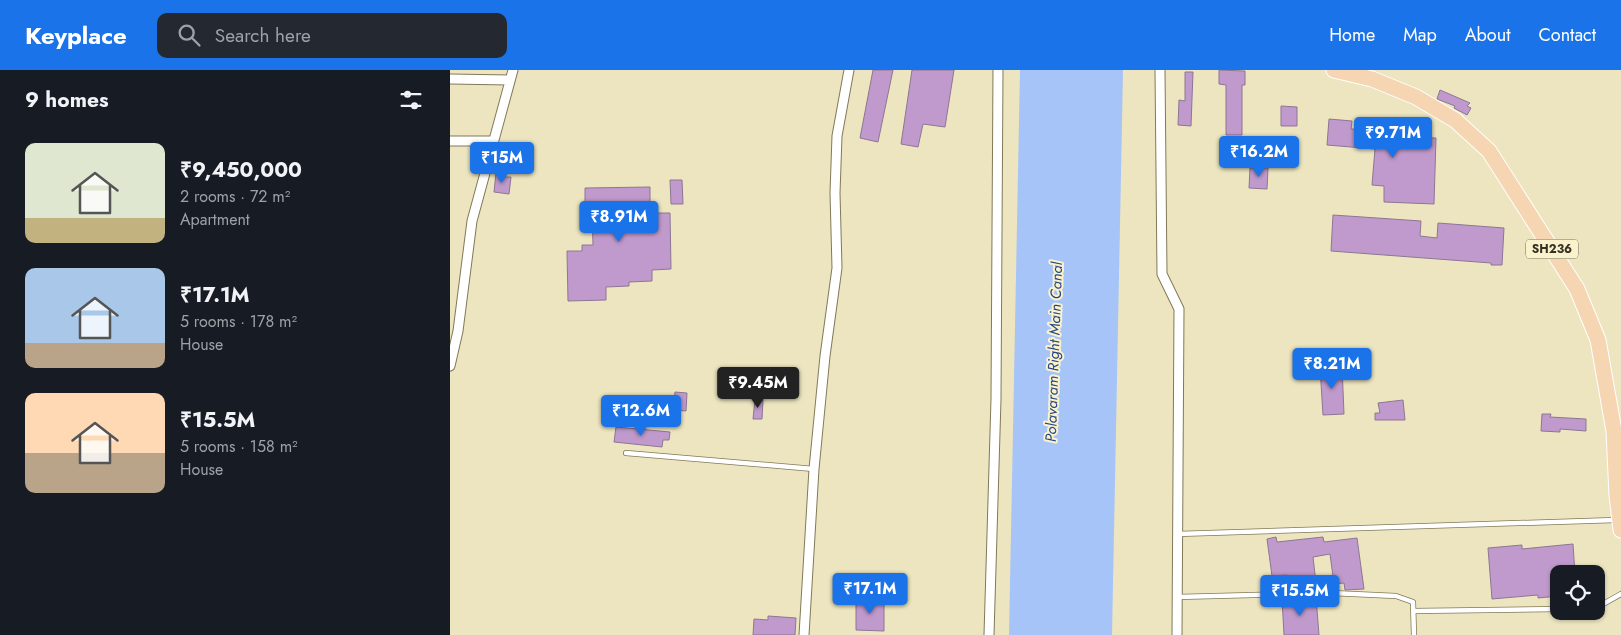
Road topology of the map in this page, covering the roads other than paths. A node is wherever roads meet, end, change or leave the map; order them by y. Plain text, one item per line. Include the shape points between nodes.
1 (513, 70) edge
2 (849, 70) edge
3 (998, 70) edge
4 (1160, 70) edge
5 (1334, 70) edge
6 (450, 79) edge
7 (510, 80) junction
8 (450, 141) edge
9 (494, 141) junction
10 (450, 366) edge
11 (626, 453) dead end
12 (814, 469) junction
13 (1620, 525) edge
14 (1177, 534) junction
15 (1621, 594) edge
16 (1177, 597) junction
17 (1605, 603) edge
18 (1550, 609) edge
19 (1414, 611) junction
20 (804, 635) edge
21 (989, 635) edge
22 (1177, 635) edge
23 (1414, 635) edge

1 - 7 street
2 - 12 street via 837,136 834,192 837,268
3 - 21 street via 996,399
4 - 14 street via 1162,274 1179,309
5 - 13 main road, SH236 via 1372,79 1416,97 1455,120 1489,151 1572,281 1598,340 1614,431
6 - 7 street
7 - 9 street
8 - 9 street
9 - 10 street via 472,221 458,332
11 - 12 lane
12 - 20 street
13 - 14 lane
14 - 16 street
15 - 17 lane
16 - 19 lane via 1322,593 1396,596 1413,602
16 - 22 street
18 - 19 lane
19 - 23 lane

